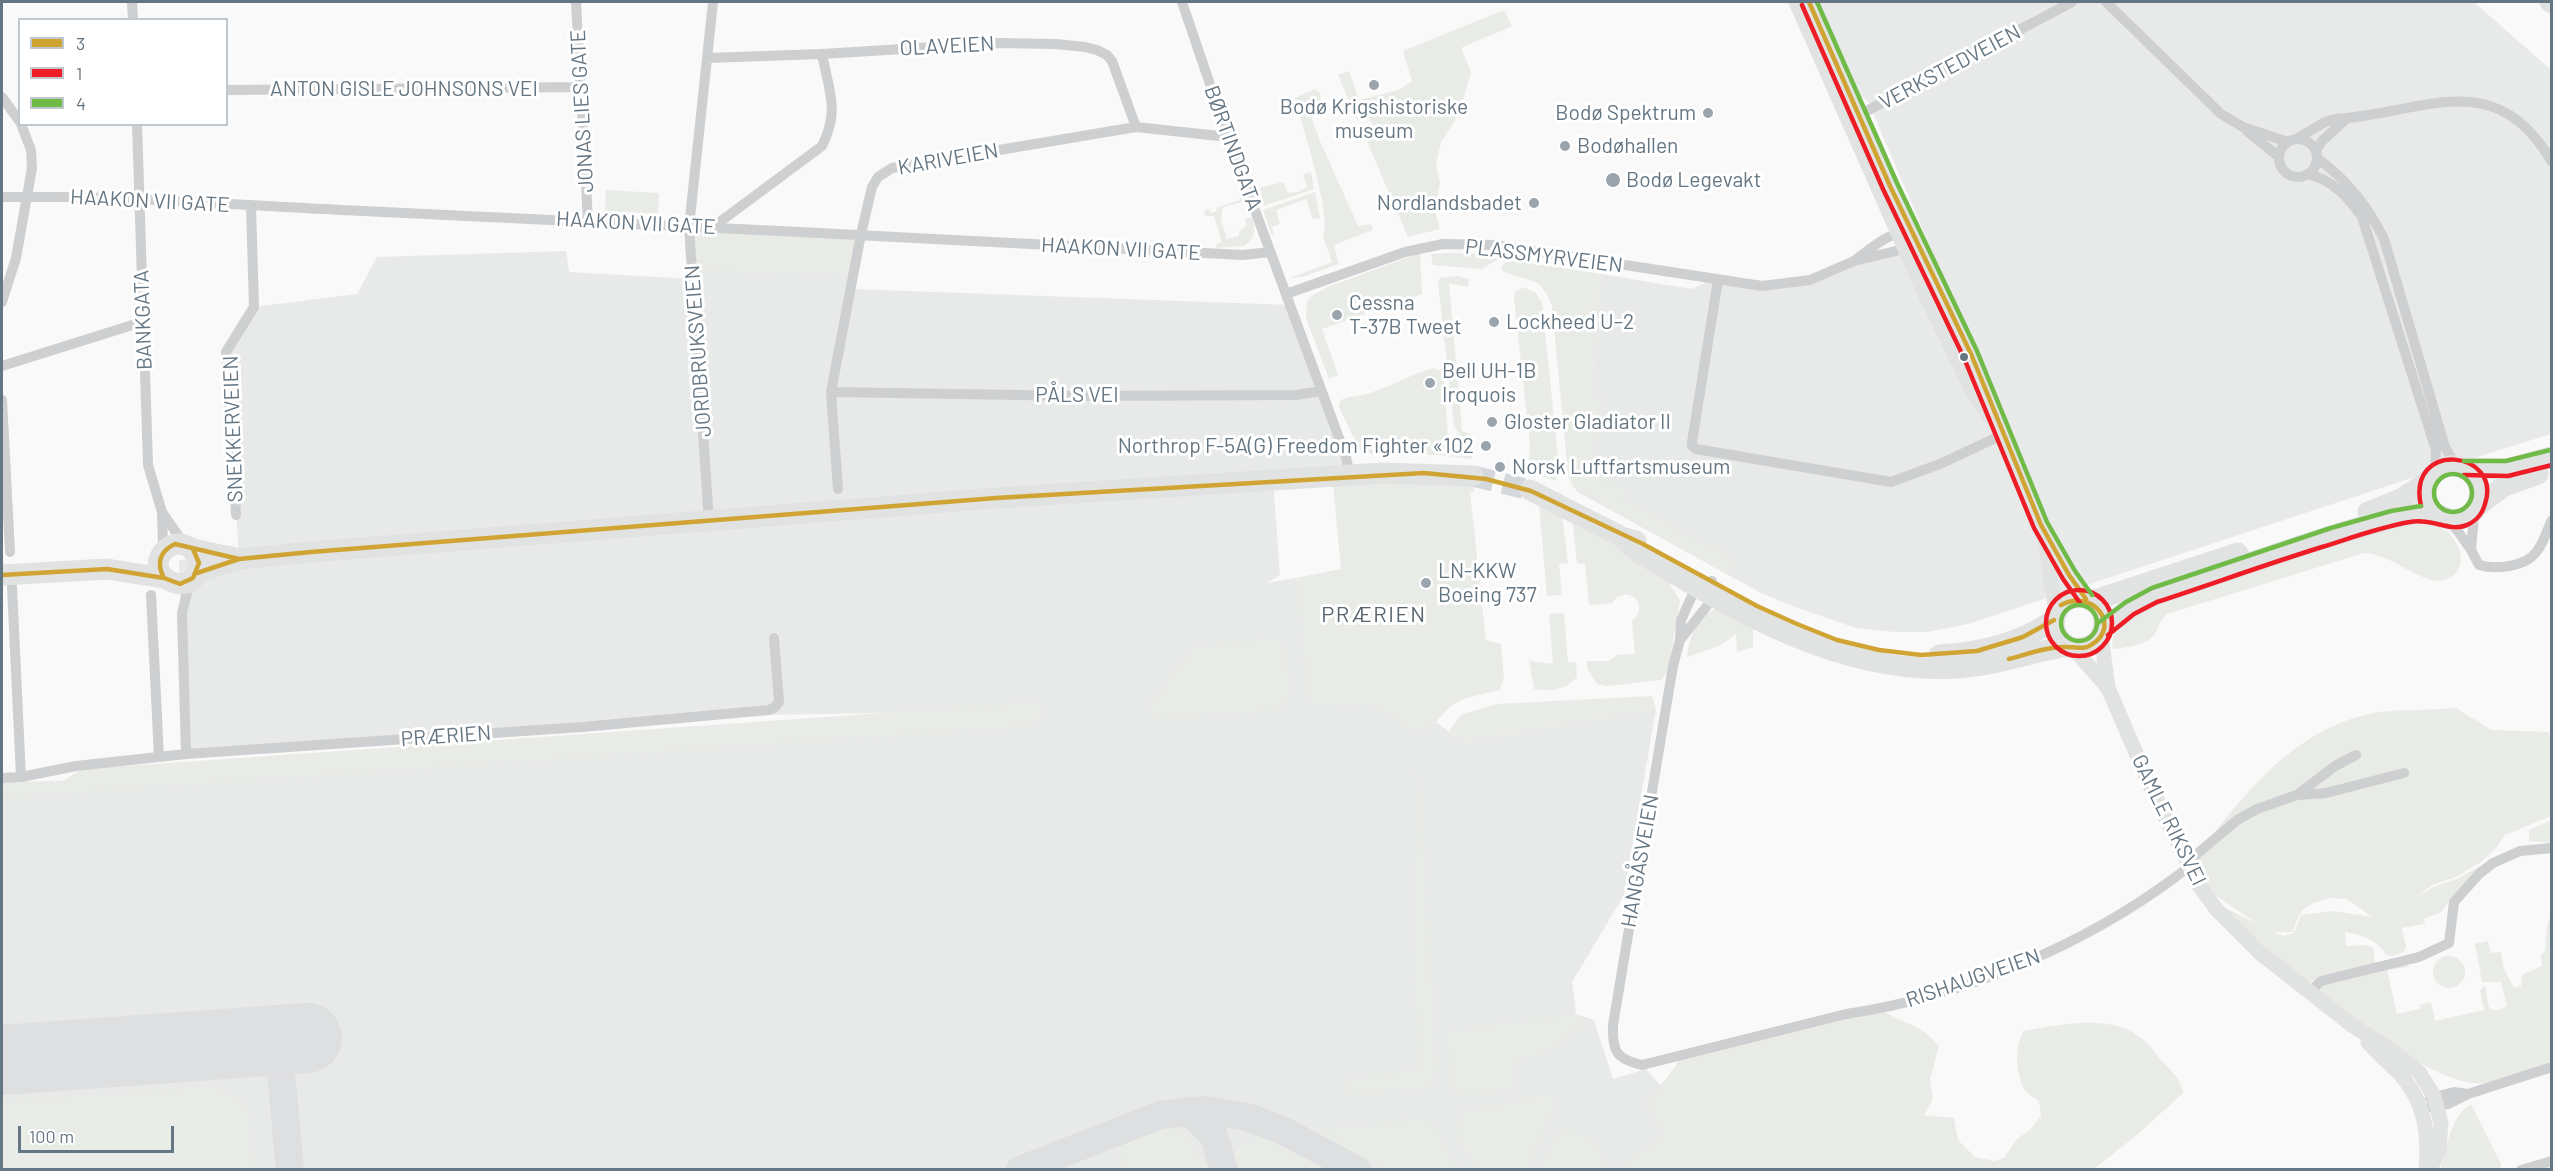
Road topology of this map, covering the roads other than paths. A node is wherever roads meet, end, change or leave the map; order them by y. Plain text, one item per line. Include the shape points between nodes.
1 (132, 2) edge
2 (576, 2) edge
3 (713, 2) edge
4 (1182, 2) edge
5 (1796, 2) edge
6 (1809, 2) edge
7 (2072, 2) edge
8 (2106, 2) edge
9 (133, 18) edge
10 (822, 54) junction
11 (707, 58) junction
12 (582, 87) junction
13 (228, 90) edge
14 (2, 97) edge
15 (1859, 115) junction
16 (2346, 119) junction
17 (18, 120) edge
18 (21, 126) edge
19 (137, 126) edge
20 (1136, 127) junction
21 (2243, 127) junction
22 (1228, 137) junction
23 (2292, 140) junction
24 (2316, 155) junction
25 (2279, 157) junction
26 (2552, 162) edge
27 (2307, 174) junction
28 (2, 197) edge
29 (27, 197) junction
30 (138, 199) junction
31 (252, 206) junction
32 (588, 221) junction
33 (689, 227) junction
34 (713, 227) junction
35 (1899, 233) junction
36 (861, 234) junction
37 (1909, 243) junction
38 (1270, 252) junction
39 (1854, 261) junction
40 (1718, 280) junction
41 (1286, 294) junction
42 (2, 302) edge
43 (142, 322) junction
44 (2, 366) edge
45 (1321, 391) junction
46 (831, 392) junction
47 (2, 400) edge
48 (2002, 435) junction
49 (2552, 457) edge
50 (2460, 467) junction
51 (2552, 471) edge
52 (1350, 475) junction
53 (1473, 476) tunnel mouth
54 (2432, 476) junction
55 (838, 489) dead end
56 (1530, 490) tunnel mouth
57 (2475, 509) junction
58 (162, 512) junction
59 (236, 515) dead end
60 (2440, 517) junction
61 (2552, 520) edge
62 (709, 521) junction
63 (2044, 533) junction
64 (188, 546) junction
65 (2471, 550) junction
66 (10, 552) dead end
67 (162, 553) junction
68 (239, 559) junction
69 (107, 569) junction
70 (180, 578) junction
71 (7, 581) edge
72 (1707, 588) junction
73 (151, 595) dead end
74 (2089, 600) junction
75 (182, 613) junction
76 (2055, 616) junction
77 (2102, 632) junction
78 (774, 638) dead end
79 (1680, 640) junction
80 (2071, 647) junction
81 (2108, 688) junction
82 (186, 754) junction
83 (2356, 755) dead end
84 (159, 757) junction
85 (2404, 773) dead end
86 (21, 777) junction
87 (2, 778) edge
88 (2297, 795) junction
89 (2552, 848) edge
90 (2188, 867) junction
91 (2309, 993) junction
92 (2358, 1030) junction
93 (1642, 1065) joint
94 (2552, 1067) edge
95 (2436, 1102) junction
96 (2421, 1107) junction
97 (2552, 1161) edge
98 (2428, 1170) edge
99 (2521, 1170) edge

1 - 9 street
2 - 12 street, JONAS LIES GATE
3 - 11 street, JORDBRUKSVEIEN
4 - 22 street, BØRTINDGATA
5 - 35 street
6 - 15 street
7 - 15 street, VERKSTEDVEIEN
8 - 21 street via 2206,101
10 - 11 street, OLAVEIEN
10 - 20 street, OLAVEIEN via 999,43 1056,44 1097,50 1112,61
10 - 34 street via 833,113 822,146
11 - 33 street, JORDBRUKSVEIEN
12 - 13 street, ANTON GISLE JOHNSONS VEI
12 - 32 street, JONAS LIES GATE
14 - 17 street
15 - 37 street
16 - 23 street via 2325,122
16 - 24 street via 2322,141
16 - 26 street via 2473,100 2506,112
18 - 29 street via 31,150
19 - 30 street, BANKGATA
20 - 22 street, KARIVEIEN
20 - 36 street, KARIVEIEN via 884,172 872,187
21 - 23 street
21 - 25 street
22 - 38 street, BØRTINDGATA
23 - 24 street via 2308,142
23 - 25 street
24 - 27 street via 2316,165
24 - 50 street via 2355,192 2384,239 2445,447
25 - 27 street via 2282,168 2290,174
27 - 54 street via 2318,176 2342,192 2362,217 2436,450
28 - 29 street, HAAKON VII GATE
29 - 30 street, HAAKON VII GATE
29 - 42 street via 16,258
30 - 31 street, HAAKON VII GATE
30 - 43 street, BANKGATA
31 - 32 street, HAAKON VII GATE
31 - 59 street, SNEKKERVEIEN via 254,307 226,352
32 - 33 street, HAAKON VII GATE
33 - 34 street, HAAKON VII GATE
33 - 62 street, JORDBRUKSVEIEN
34 - 36 street, HAAKON VII GATE
35 - 37 street
35 - 39 street, PLASSMYRVEIEN
36 - 38 street, HAAKON VII GATE via 1243,255
36 - 46 street, KARIVEIEN
37 - 39 street, PLASSMYRVEIEN
37 - 48 street via 1975,396
38 - 41 street, BØRTINDGATA
39 - 40 street, PLASSMYRVEIEN via 1810,280 1762,286
40 - 41 street, PLASSMYRVEIEN via 1495,245 1443,244 1406,252
40 - 48 street via 1692,442 1696,449 1891,483
41 - 45 street
43 - 44 street
43 - 58 street, BANKGATA via 148,465
45 - 46 street, PÅLS VEI via 1296,395 1081,396
45 - 52 street
46 - 55 street, KARIVEIEN
47 - 66 street
48 - 63 street
49 - 50 highway via 2507,469
50 - 54 highway via 2441,468
50 - 57 highway via 2474,476 2480,488
51 - 57 highway via 2504,486
52 - 53 highway via 1408,472
52 - 62 highway
54 - 60 highway via 2426,499
54 - 74 highway via 2387,506 2136,589
56 - 72 highway via 1622,537 1638,552
57 - 60 highway via 2461,519
57 - 65 street
58 - 64 street, BANKGATA
58 - 67 street, BANKGATA
60 - 65 street via 2457,530
60 - 77 highway via 2412,514 2369,525 2154,595 2130,608
61 - 65 street via 2536,554 2524,561 2489,568 2479,565
62 - 68 highway
63 - 74 street via 2073,583
63 - 76 street
64 - 67 highway via 175,544
64 - 68 highway
64 - 70 highway via 199,560
67 - 69 highway
67 - 70 highway via 159,566
68 - 70 highway
69 - 70 highway
69 - 71 highway
70 - 75 street
70 - 75 street via 177,593
71 - 86 street
72 - 76 highway via 1851,645 1905,655 1980,651 2024,638
72 - 79 street
72 - 79 street via 1681,620
72 - 80 highway via 1753,619 1800,639 1912,667 1956,669
73 - 84 street
74 - 76 highway via 2068,600
74 - 77 highway via 2103,616
75 - 82 street
76 - 80 highway via 2056,635
77 - 80 highway via 2091,645
77 - 81 street, GAMLE RIKSVEI
78 - 82 street, PRÆRIEN via 778,702 769,710
79 - 93 street, HANGÅSVEIEN via 1613,1025 1616,1053 1627,1062
80 - 81 street, GAMLE RIKSVEI
81 - 90 street, GAMLE RIKSVEI
82 - 84 street
83 - 88 street, RISHAUGVEIEN
84 - 86 street
85 - 88 street, RISHAUGVEIEN via 2326,793
86 - 87 street
88 - 90 street, RISHAUGVEIEN via 2237,820 2191,858
89 - 91 street via 2520,851 2479,874 2454,902 2449,943 2419,957 2321,981
90 - 91 street, GAMLE RIKSVEI via 2230,925
90 - 93 street, RISHAUGVEIEN via 2088,934 1993,975 1879,1009
91 - 92 street, GAMLE RIKSVEI
92 - 95 street, GAMLE RIKSVEI via 2413,1066
92 - 96 street, GAMLE RIKSVEI via 2404,1079
94 - 95 street via 2457,1101
95 - 96 street
95 - 98 street via 2440,1139 2437,1157
96 - 98 street, GAMLE RIKSVEI via 2427,1131
97 - 99 street

